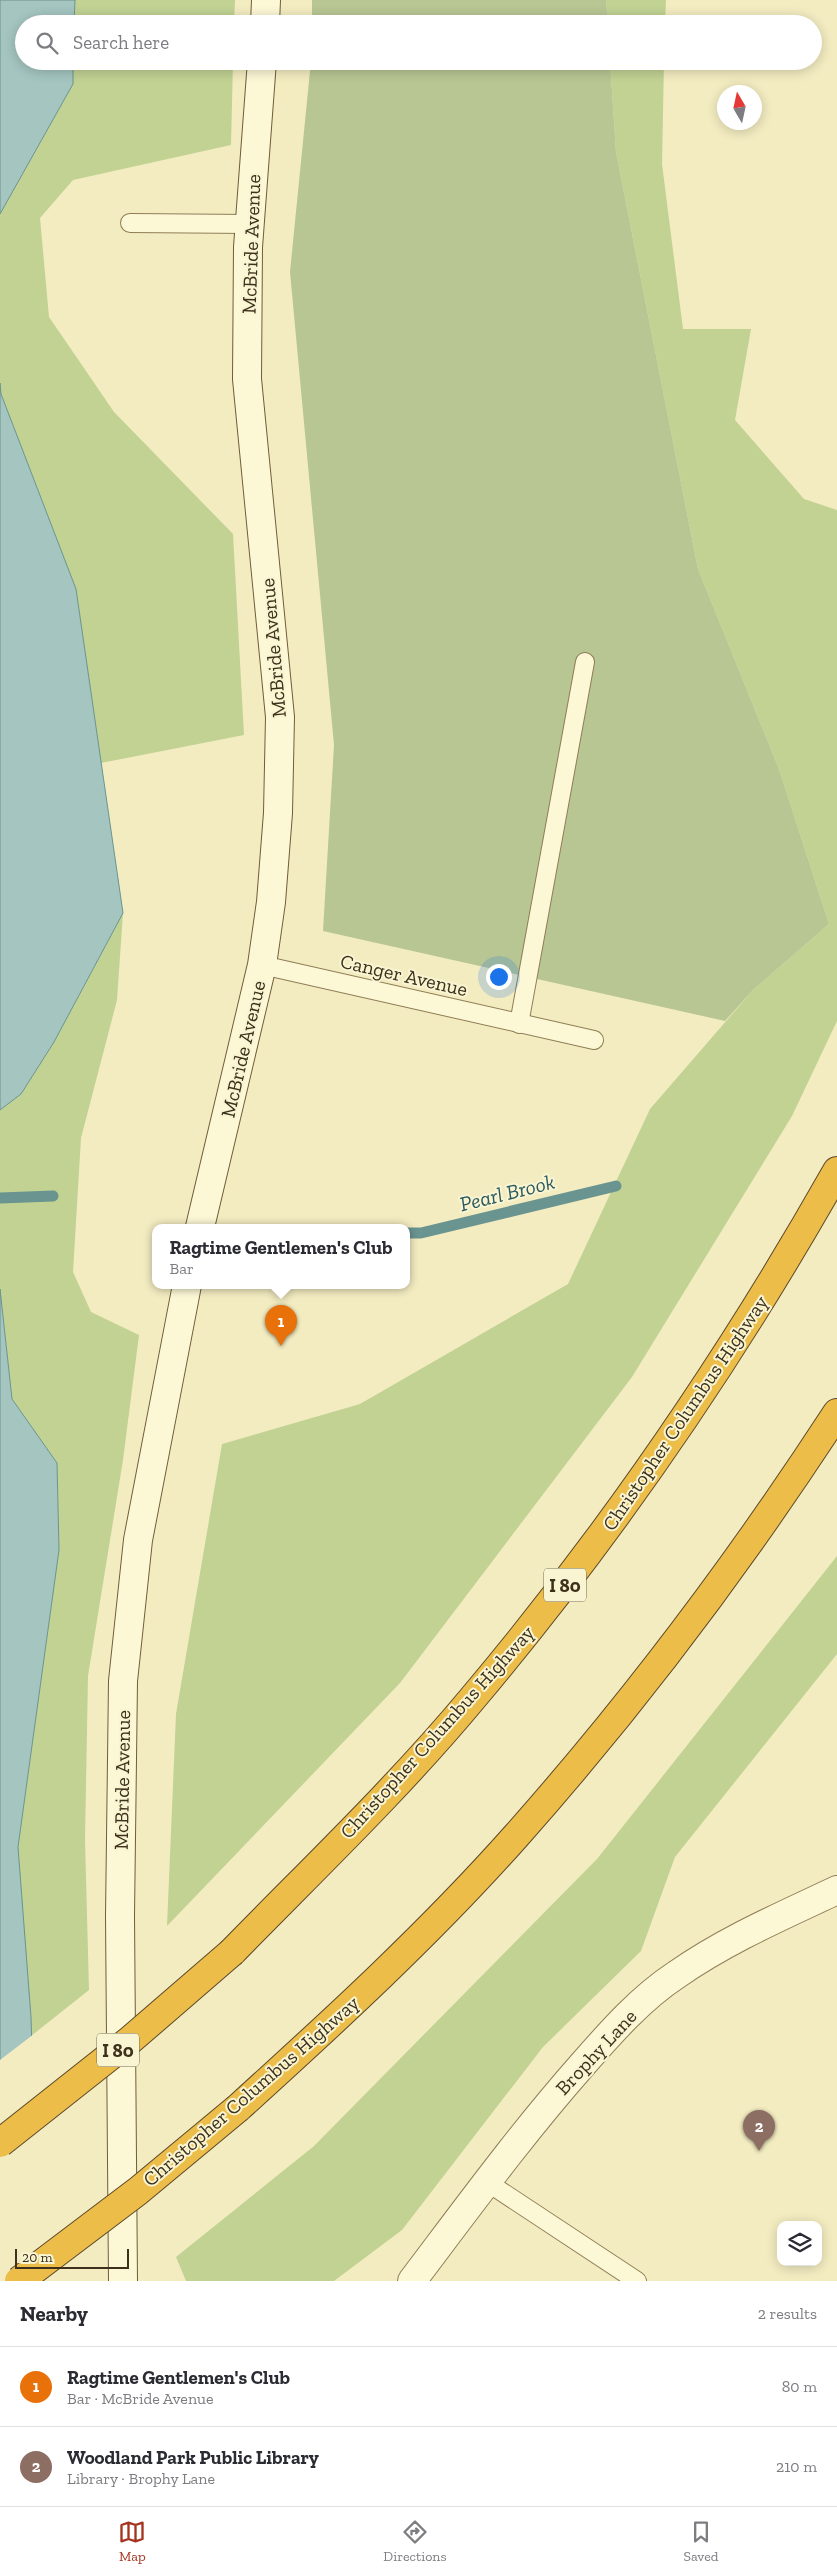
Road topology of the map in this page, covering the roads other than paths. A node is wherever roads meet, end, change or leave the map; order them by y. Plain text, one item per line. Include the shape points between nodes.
1 (266, 0) edge
2 (265, 15) edge
3 (261, 70) edge
4 (130, 223) dead end
5 (249, 224) junction
6 (585, 662) dead end
7 (262, 965) junction
8 (519, 1024) junction
9 (594, 1040) dead end
10 (837, 1171) edge
11 (201, 1224) edge
12 (187, 1289) edge
13 (837, 1413) edge
14 (837, 1890) edge
15 (0, 2143) edge
16 (487, 2182) junction
17 (19, 2281) edge
18 (123, 2281) edge
19 (412, 2281) edge
20 (637, 2281) edge

1 - 2 main road
3 - 5 main road, McBride Avenue
4 - 5 lane
5 - 7 main road, McBride Avenue via 247,379 280,717 278,812
6 - 8 lane
7 - 8 lane, Canger Avenue
7 - 11 main road, McBride Avenue
8 - 9 lane, Canger Avenue
10 - 15 highway, Christopher Columbus Highway / I 80, bridge via 706,1389 555,1598 471,1701 232,1952 129,2041
12 - 18 main road, McBride Avenue via 138,1540 124,1681 120,1916
13 - 17 highway, Christopher Columbus Highway, bridge via 776,1507 691,1623 592,1748 515,1837 415,1942 314,2040 138,2192
14 - 16 main road, Brophy Lane via 742,1935 675,1975 600,2045 528,2126
16 - 19 main road, Brophy Lane
16 - 20 lane

